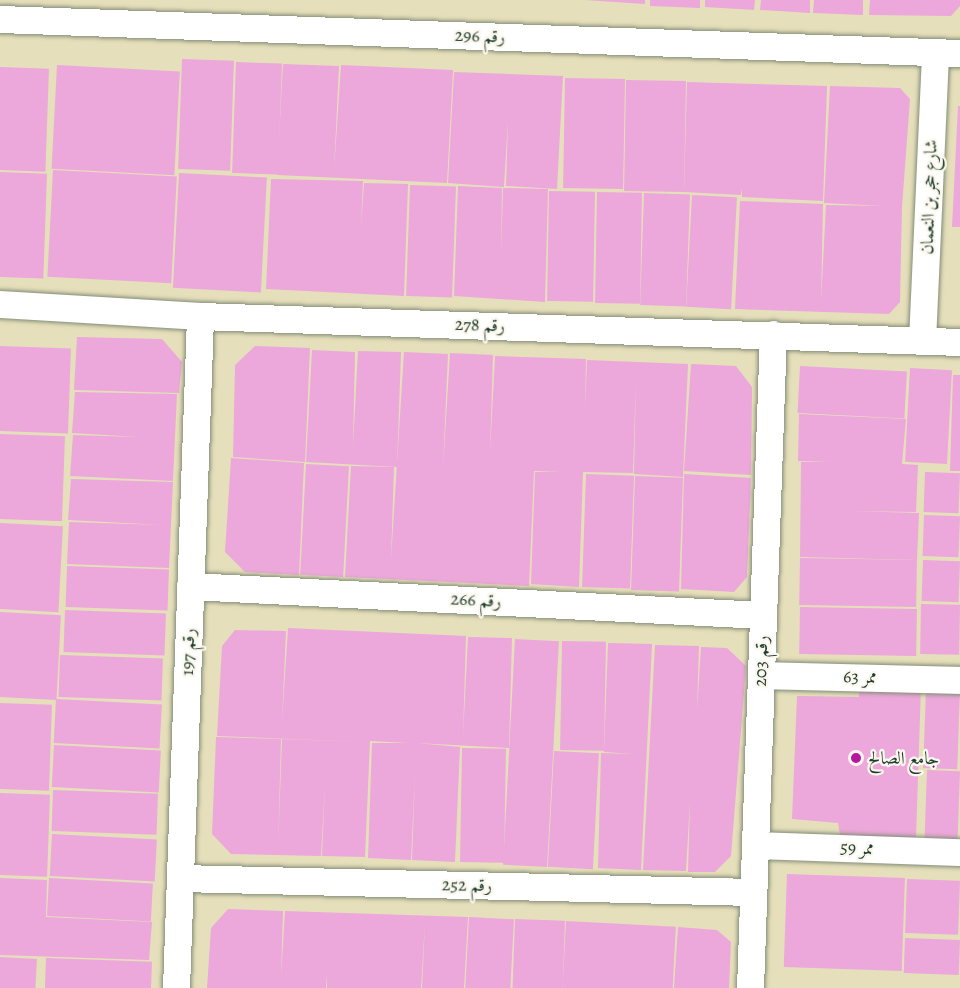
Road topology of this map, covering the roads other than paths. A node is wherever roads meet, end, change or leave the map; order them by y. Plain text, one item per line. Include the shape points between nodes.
1 (0, 19) edge
2 (947, 53) edge
3 (0, 304) edge
4 (200, 316) junction
5 (773, 334) junction
6 (922, 340) junction
7 (960, 342) edge
8 (190, 586) junction
9 (763, 615) junction
10 (761, 675) junction
11 (960, 680) edge
12 (754, 845) junction
13 (960, 852) edge
14 (180, 878) junction
15 (753, 892) junction
16 (176, 988) edge
17 (750, 988) edge

1 - 2 street, رقم 296
2 - 6 street, شارع حجر بن النعمان
3 - 4 street, رقم 278
4 - 5 street, رقم 278
4 - 8 street, رقم 197
5 - 6 street, رقم 278
5 - 9 street, رقم 203
6 - 7 street, رقم 278
8 - 9 street, رقم 266
8 - 14 street, رقم 197
9 - 10 street, رقم 203
10 - 11 street, 63 ممر
10 - 12 street, رقم 203
12 - 13 street, ممر 59
12 - 15 street, رقم 203
14 - 15 street, رقم 252
14 - 16 street, رقم 197
15 - 17 street, رقم 203

